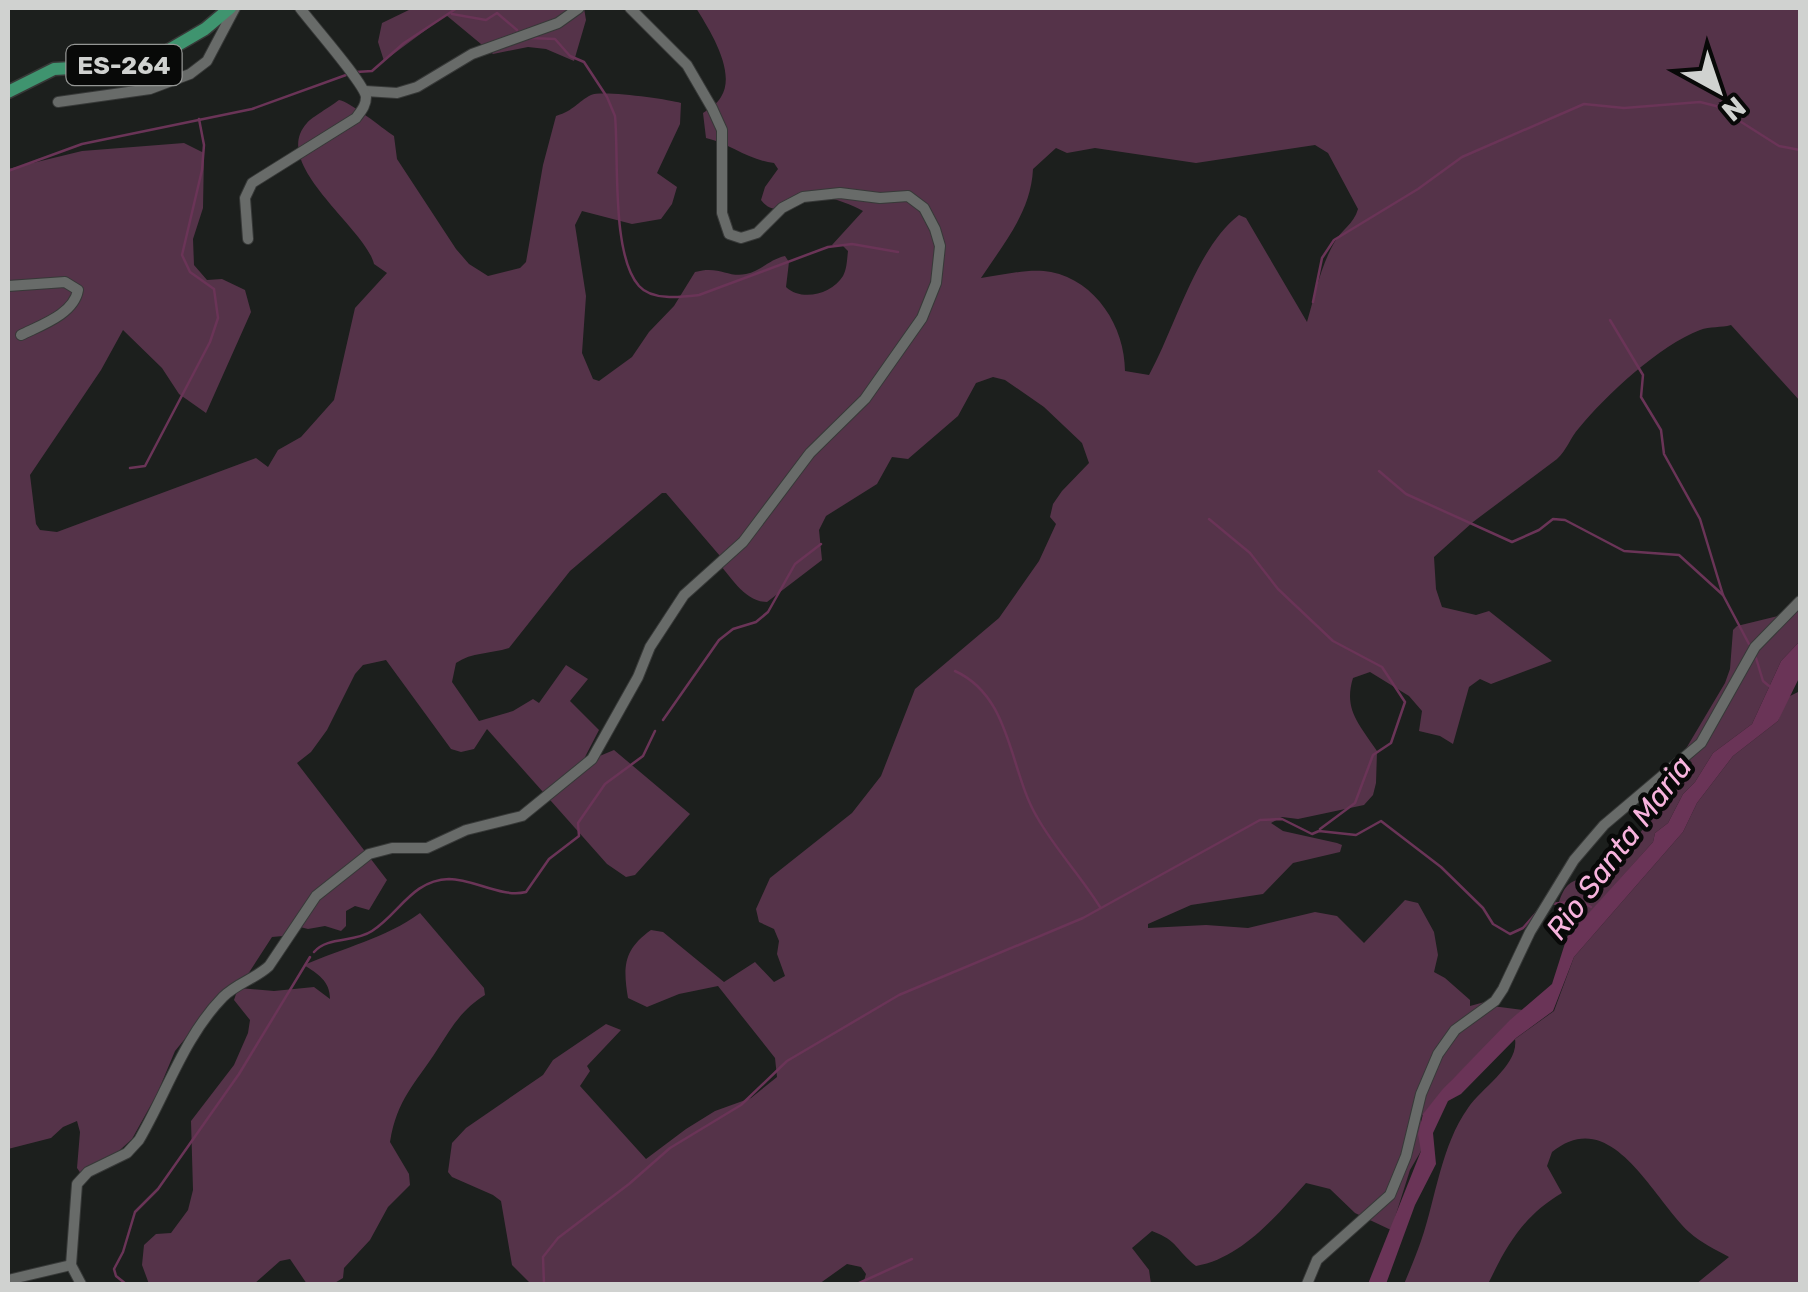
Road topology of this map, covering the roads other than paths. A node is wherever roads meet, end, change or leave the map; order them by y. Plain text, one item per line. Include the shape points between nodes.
1 (233, 8) edge
2 (300, 8) edge
3 (579, 8) edge
4 (630, 8) edge
5 (365, 91) junction
6 (8, 92) edge
7 (58, 102) dead end
8 (248, 240) dead end
9 (8, 286) edge
10 (21, 335) dead end
11 (1800, 601) edge
12 (71, 1264) junction
13 (8, 1280) edge
14 (82, 1284) edge
15 (1308, 1284) edge

1 - 6 main road, ES-264 via 157,57 41,72
1 - 7 street via 206,61 190,74 150,89
2 - 5 street
3 - 5 street via 558,23 472,54 417,87
4 - 12 street via 688,66 722,130 722,214 729,234 757,232 803,197 908,196 924,208 940,246 936,284 922,318 865,398 810,453 743,542 684,596 592,759 522,816 427,848 379,850 354,863 316,896 269,966 216,1005 197,1028 139,1140 77,1184
5 - 8 street via 356,118 252,183 245,198
9 - 10 street via 65,282 78,290 62,313
11 - 15 street via 1754,646 1701,743 1604,825 1574,860 1495,1001 1455,1030 1438,1054 1390,1195 1317,1260
12 - 13 street
12 - 14 street

